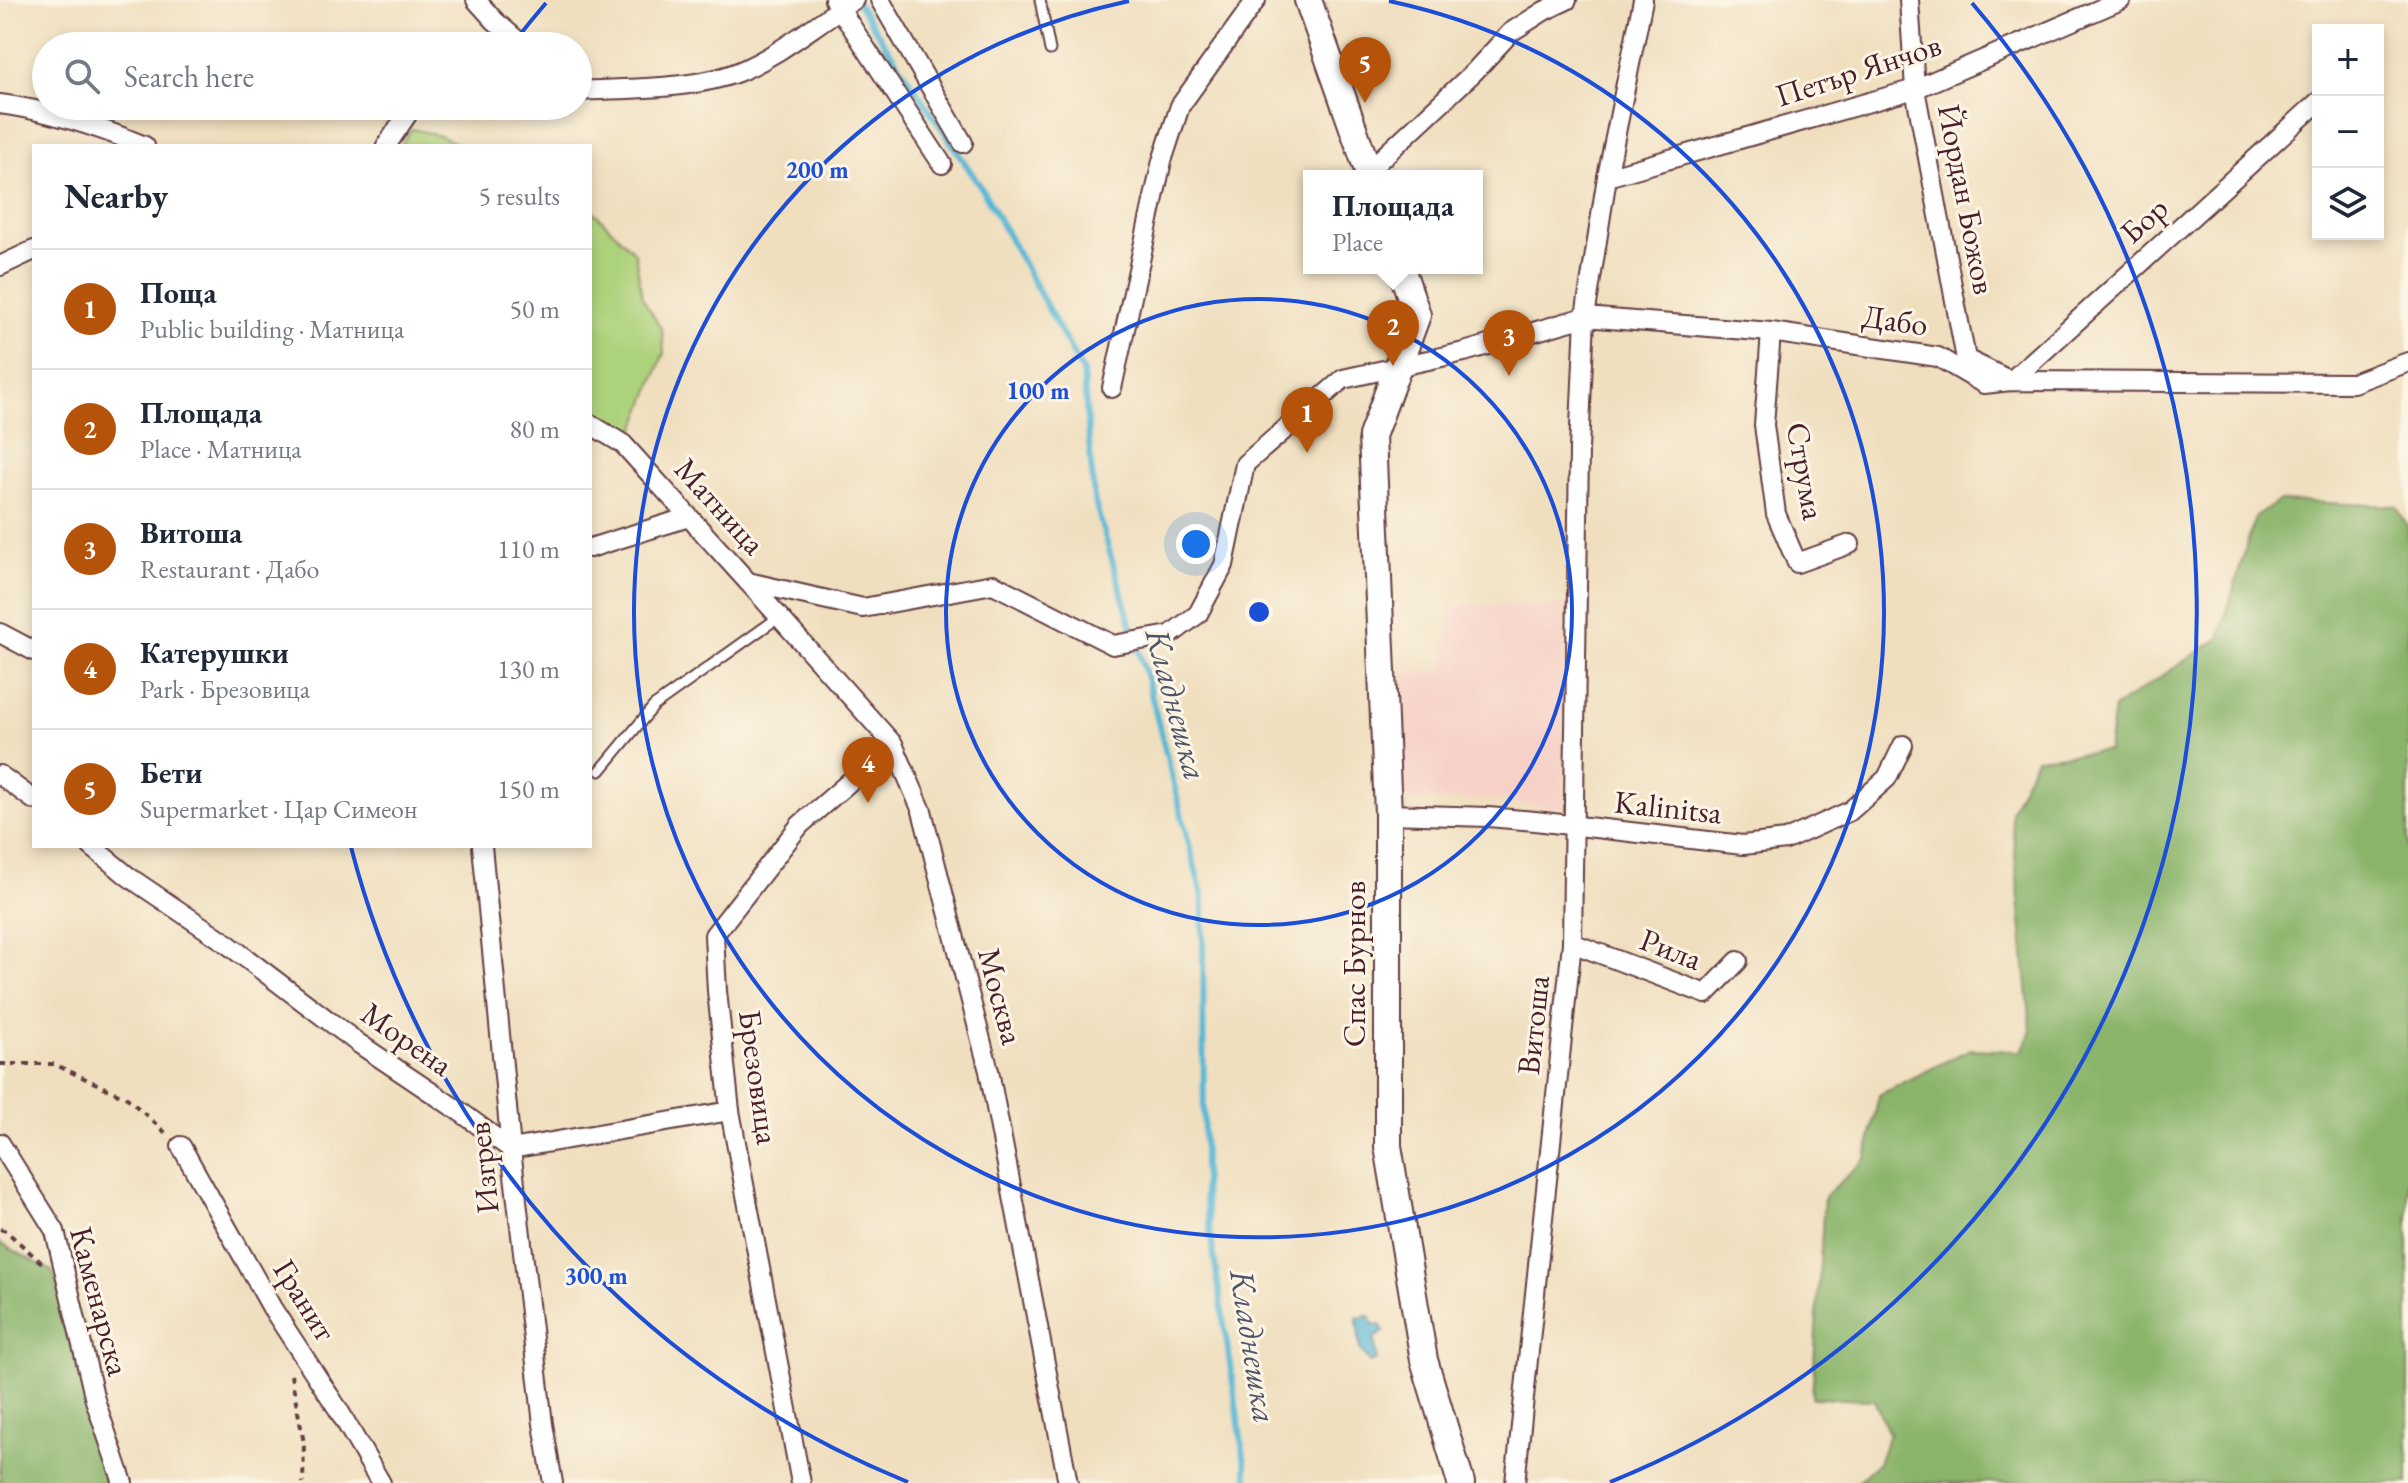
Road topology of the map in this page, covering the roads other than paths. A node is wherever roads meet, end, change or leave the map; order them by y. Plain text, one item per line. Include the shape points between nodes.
1 (476, 0) edge
2 (880, 0) edge
3 (1040, 0) edge
4 (1256, 0) edge
5 (1308, 0) edge
6 (1567, 0) edge
7 (1643, 0) edge
8 (1909, 0) edge
9 (2121, 0) edge
10 (842, 4) edge
11 (508, 32) edge
12 (1050, 50) dead end
13 (1915, 89) junction
14 (592, 90) edge
15 (0, 104) edge
16 (2312, 107) edge
17 (32, 110) edge
18 (67, 120) edge
19 (404, 120) edge
20 (963, 143) dead end
21 (139, 144) edge
22 (387, 144) edge
23 (942, 164) dead end
24 (1368, 170) edge
25 (1373, 170) edge
26 (1607, 177) junction
27 (32, 251) edge
28 (6, 263) edge
29 (32, 270) edge
30 (1403, 274) edge
31 (1585, 317) junction
32 (1771, 332) junction
33 (1464, 352) joint
34 (2408, 362) edge
35 (1398, 367) junction
36 (2011, 381) junction
37 (1112, 388) dead end
38 (592, 425) edge
39 (689, 517) junction
40 (1850, 544) dead end
41 (592, 547) edge
42 (748, 582) junction
43 (779, 617) junction
44 (0, 633) edge
45 (32, 650) edge
46 (893, 744) junction
47 (1903, 745) dead end
48 (600, 771) dead end
49 (0, 775) edge
50 (32, 799) edge
51 (1388, 814) junction
52 (1574, 827) junction
53 (93, 848) edge
54 (482, 848) edge
55 (1572, 943) junction
56 (1738, 961) dead end
57 (730, 1111) junction
58 (0, 1143) edge
59 (181, 1146) road end
60 (511, 1149) junction
61 (123, 1483) edge
62 (381, 1483) edge
63 (553, 1483) edge
64 (801, 1483) edge
65 (1068, 1483) edge
66 (1461, 1483) edge
67 (1515, 1483) edge

1 - 11 street
2 - 20 street
3 - 12 lane
4 - 37 street via 1180,106 1162,161
5 - 24 street
6 - 25 street via 1511,32
7 - 26 street, Витоша
8 - 13 street, Йордан Божов
9 - 13 street, Петър Янчов
10 - 14 street via 772,56 735,73 690,83
10 - 23 street
13 - 26 street, Петър Янчов
13 - 36 street, Йордан Божов via 1966,359
15 - 17 street
16 - 36 street, Бор
18 - 21 street
19 - 22 street
26 - 31 street, Витоша
27 - 28 street
28 - 29 street
30 - 35 street via 1417,315
31 - 32 street, Дабо
31 - 33 street, Дабо
31 - 52 street, Витоша
32 - 36 street, Дабо via 1938,357 1984,384
32 - 40 street, Струма via 1764,425 1776,514 1797,563
33 - 35 street, Матница
34 - 36 street, Дабо via 2353,383
35 - 42 street, Матница via 1343,379 1245,464 1224,565 1198,614 1170,635 1113,645 993,584 863,608
35 - 51 street, Спас Бурнов via 1372,436
38 - 39 street, Матница via 623,444
39 - 41 street
39 - 42 street, Матница
42 - 43 street, Москва
43 - 46 street, Москва
43 - 48 lane via 654,706
44 - 45 street
46 - 57 street, Брезовица via 800,825 714,935
46 - 65 street, Москва via 922,811 989,1071
47 - 52 street, Kalinitsa via 1887,778 1850,811 1786,840 1743,845
49 - 50 street
51 - 52 street, Kalinitsa
51 - 66 street, Спас Бурнов via 1388,1146 1424,1360
52 - 55 street, Витоша
53 - 60 street, Морена
54 - 60 street, Изгрев
55 - 56 street, Рила via 1706,994
55 - 67 street, Витоша
57 - 60 street
57 - 64 street, Брезовица
58 - 61 street, Каменарска via 55,1231 95,1400
59 - 62 street, Гранит via 272,1308
60 - 63 street, Изгрев

